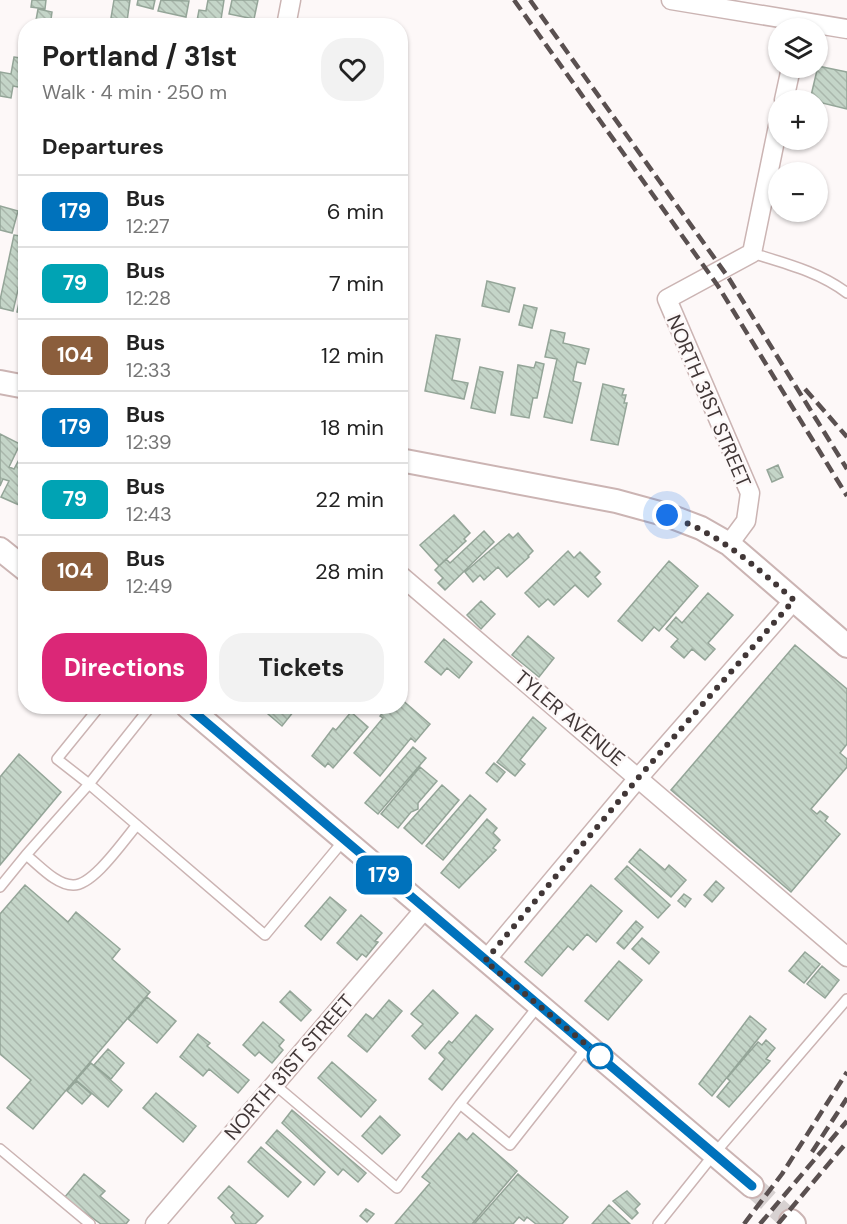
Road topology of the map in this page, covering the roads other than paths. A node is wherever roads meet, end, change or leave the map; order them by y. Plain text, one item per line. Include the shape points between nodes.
1 (291, 0) edge
2 (671, 0) edge
3 (288, 18) edge
4 (768, 20) edge
5 (828, 28) edge
6 (847, 29) edge
7 (773, 150) edge
8 (752, 253) junction
9 (847, 293) edge
10 (0, 382) edge
11 (18, 385) edge
12 (408, 462) edge
13 (729, 544) junction
14 (0, 549) edge
15 (18, 564) edge
16 (408, 582) edge
17 (794, 600) junction
18 (847, 646) edge
19 (94, 714) edge
20 (145, 714) edge
21 (196, 714) edge
22 (639, 777) junction
23 (89, 784) junction
24 (137, 825) junction
25 (344, 839) junction
26 (26, 855) junction
27 (0, 886) edge
28 (424, 909) junction
29 (847, 957) edge
30 (485, 961) junction
31 (847, 999) edge
32 (539, 1005) junction
33 (588, 1046) junction
34 (274, 1084) junction
35 (460, 1104) junction
36 (0, 1149) edge
37 (714, 1154) junction
38 (752, 1186) tunnel mouth
39 (90, 1224) edge
40 (155, 1224) edge
41 (658, 1224) edge

1 - 3 street
2 - 4 street
5 - 6 street
7 - 8 street
8 - 9 lane via 798,267
8 - 13 street, NORTH 31ST STREET via 667,299 750,493 746,521
10 - 11 street
12 - 13 street via 616,501 684,521
13 - 17 street
14 - 15 street
16 - 22 street, TYLER AVENUE
17 - 18 street
17 - 22 street
19 - 23 lane via 57,759
20 - 23 lane
21 - 25 street
22 - 29 street, TYLER AVENUE
22 - 30 street
23 - 24 lane
23 - 26 lane
24 - 25 lane via 265,935
24 - 26 lane via 97,872 74,885 59,881
25 - 28 street
26 - 27 lane
28 - 30 street
28 - 34 street, NORTH 31ST STREET
30 - 32 street
31 - 37 lane
32 - 33 street
32 - 35 lane
33 - 35 lane via 510,1145
33 - 37 street
34 - 35 lane via 397,1188
34 - 40 street, NORTH 31ST STREET
36 - 39 lane
37 - 38 street
37 - 41 lane

